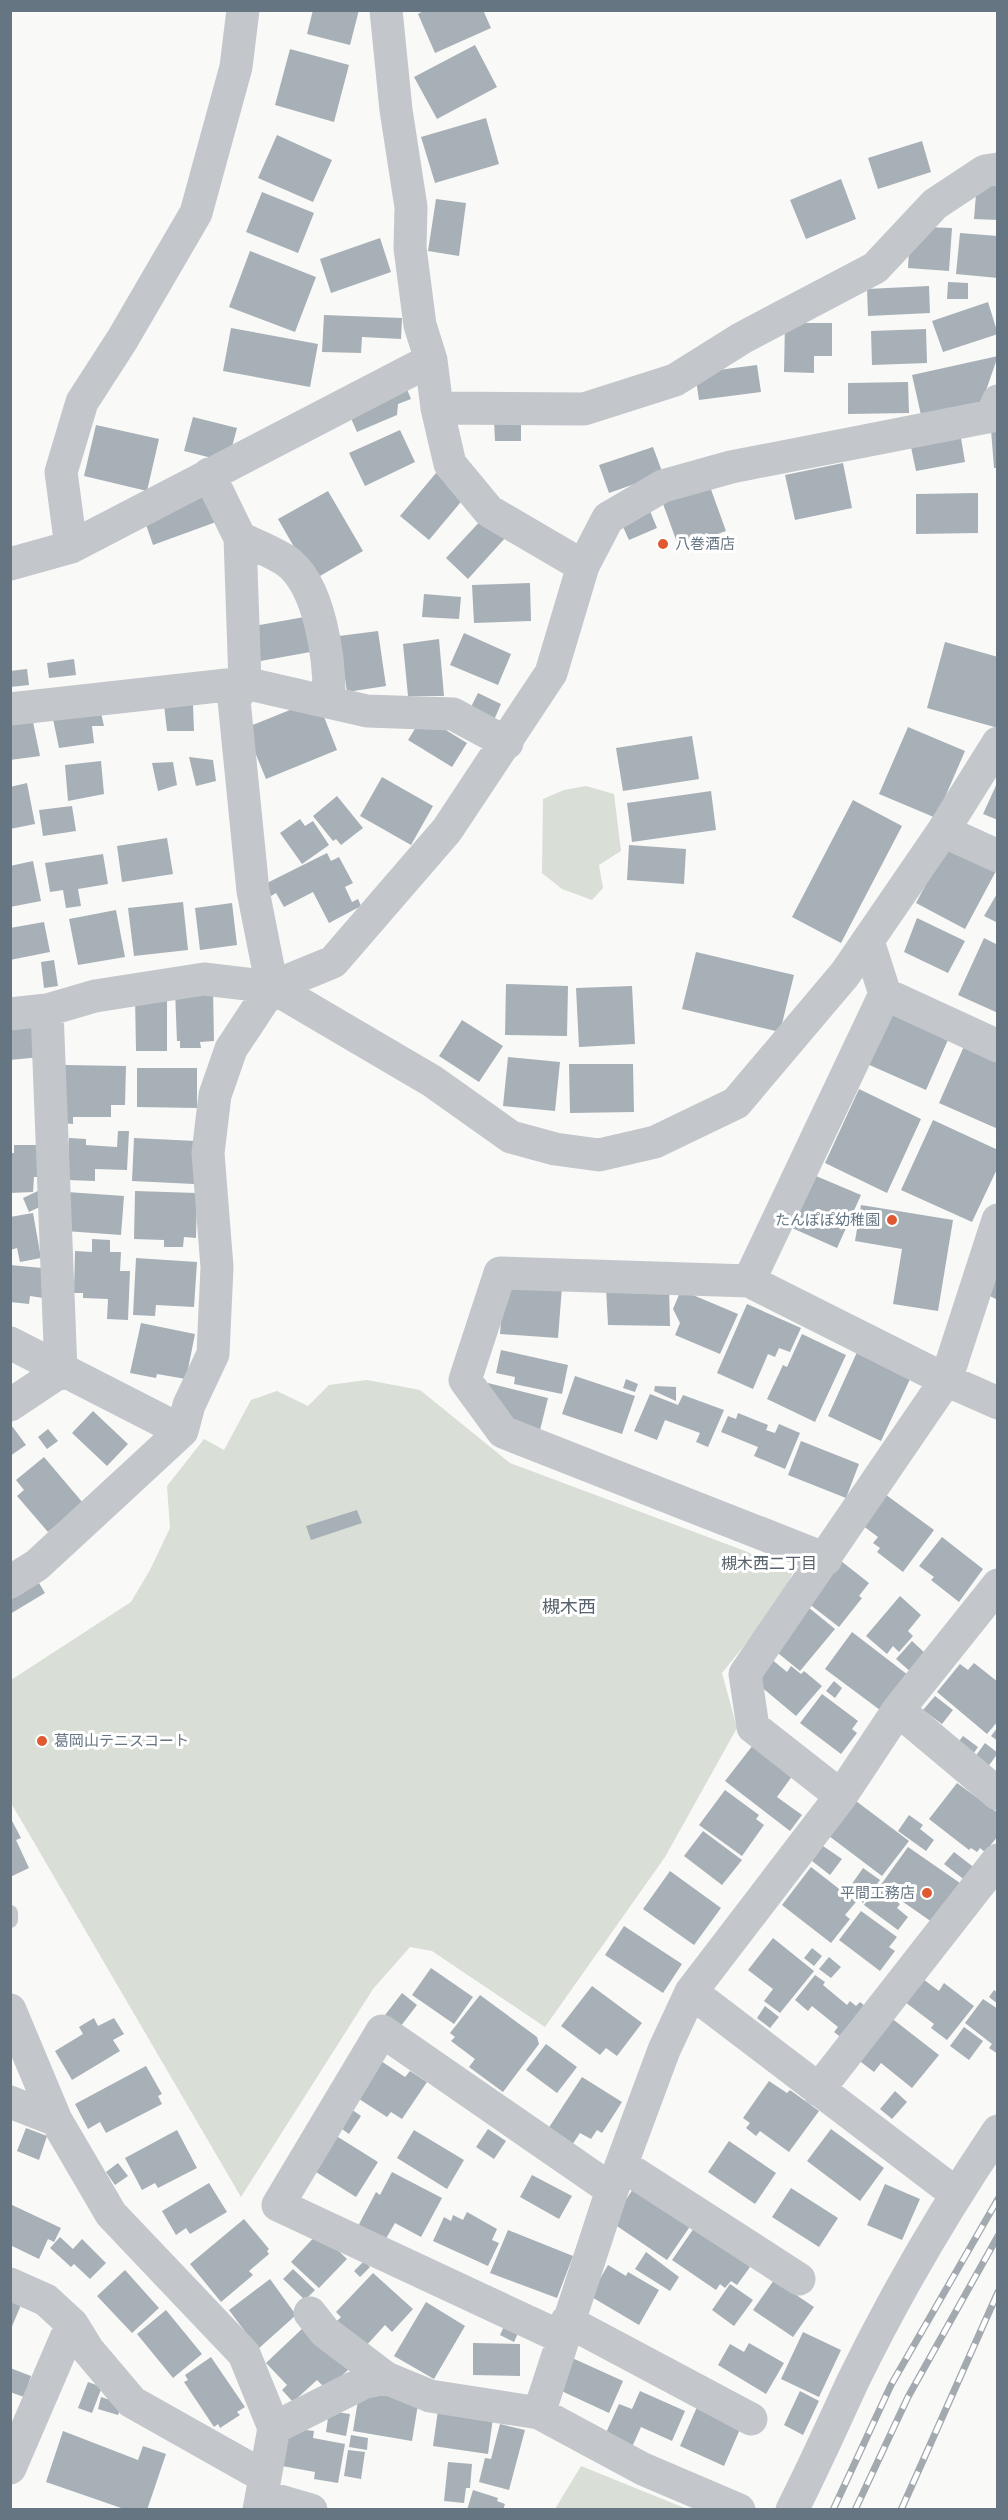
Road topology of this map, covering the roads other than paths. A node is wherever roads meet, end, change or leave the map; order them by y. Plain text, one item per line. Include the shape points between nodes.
1 (243, 10) edge
2 (386, 10) edge
3 (998, 169) edge
4 (431, 360) junction
5 (437, 408) junction
6 (996, 411) edge
7 (209, 474) junction
8 (240, 538) junction
9 (71, 547) junction
10 (10, 564) edge
11 (583, 566) junction
12 (245, 683) junction
13 (329, 701) junction
14 (10, 709) edge
15 (507, 743) junction
16 (998, 743) edge
17 (943, 831) junction
18 (998, 856) edge
19 (868, 941) junction
20 (272, 987) junction
21 (885, 994) junction
22 (47, 1010) junction
23 (10, 1014) edge
24 (998, 1046) edge
25 (998, 1220) edge
26 (749, 1281) junction
27 (10, 1343) edge
28 (61, 1371) junction
29 (946, 1380) junction
30 (998, 1403) edge
31 (10, 1405) edge
32 (183, 1431) junction
33 (826, 1559) junction
34 (10, 1582) edge
35 (998, 1585) edge
36 (898, 1710) junction
37 (998, 1794) edge
38 (841, 1796) junction
39 (998, 1860) edge
40 (10, 1913) edge
41 (10, 1920) edge
42 (691, 1992) junction
43 (10, 2010) edge
44 (818, 2090) junction
45 (10, 2102) edge
46 (56, 2120) junction
47 (998, 2131) edge
48 (617, 2177) junction
49 (955, 2193) junction
50 (799, 2279) dead end
51 (10, 2284) edge
52 (310, 2313) dead end
53 (72, 2324) junction
54 (565, 2330) junction
55 (386, 2378) junction
56 (538, 2413) junction
57 (751, 2419) dead end
58 (274, 2428) junction
59 (12, 2458) edge
60 (262, 2494) edge
61 (311, 2510) edge
62 (739, 2510) edge
63 (792, 2510) edge

1 - 9 street via 236,67 196,213 82,402 61,472
2 - 4 street via 411,207 410,248 420,325
3 - 5 street via 985,171 935,204 875,268 742,338 675,380 584,409
4 - 5 street
4 - 7 street
5 - 11 street via 450,464 489,511
6 - 11 street via 731,467 663,486 608,518
7 - 8 street
7 - 9 street
8 - 12 street
8 - 13 street via 287,561 314,596 330,666
9 - 10 street
11 - 15 street via 551,673
12 - 13 street
12 - 14 street
12 - 20 street via 234,700 253,891
13 - 15 street via 367,711 453,714
15 - 20 street via 447,830 333,962
16 - 17 street
17 - 18 street
17 - 19 street
19 - 20 street via 845,974 736,1103 655,1142 599,1155 511,1137 432,1081
19 - 21 street
20 - 22 street via 204,979 95,996
20 - 32 street via 231,1049 215,1095 208,1153 217,1267 213,1354 189,1405
21 - 24 street
21 - 26 street
22 - 23 street
22 - 28 street
25 - 29 street
26 - 29 street
26 - 33 street via 500,1273 465,1380 503,1432
27 - 28 street
28 - 31 street
28 - 32 street
29 - 30 street
29 - 33 street
32 - 34 street via 37,1565
33 - 38 street via 745,1674 753,1728
35 - 36 street
36 - 37 street
36 - 38 street
38 - 42 street
39 - 44 street
40 - 41 lane
42 - 44 street
42 - 48 street via 664,2050
43 - 46 street
44 - 49 street
45 - 46 street
46 - 58 street via 111,2214 244,2354
47 - 49 street
48 - 50 street
48 - 54 street
48 - 54 street via 382,2031 278,2205
49 - 63 street via 854,2380
51 - 53 street via 46,2300
52 - 55 street via 324,2332
53 - 59 street
53 - 60 street via 88,2350 132,2402
54 - 56 street
54 - 57 street
55 - 56 street via 430,2396
55 - 58 street via 363,2383
56 - 62 street via 643,2469
58 - 60 street
60 - 61 street

